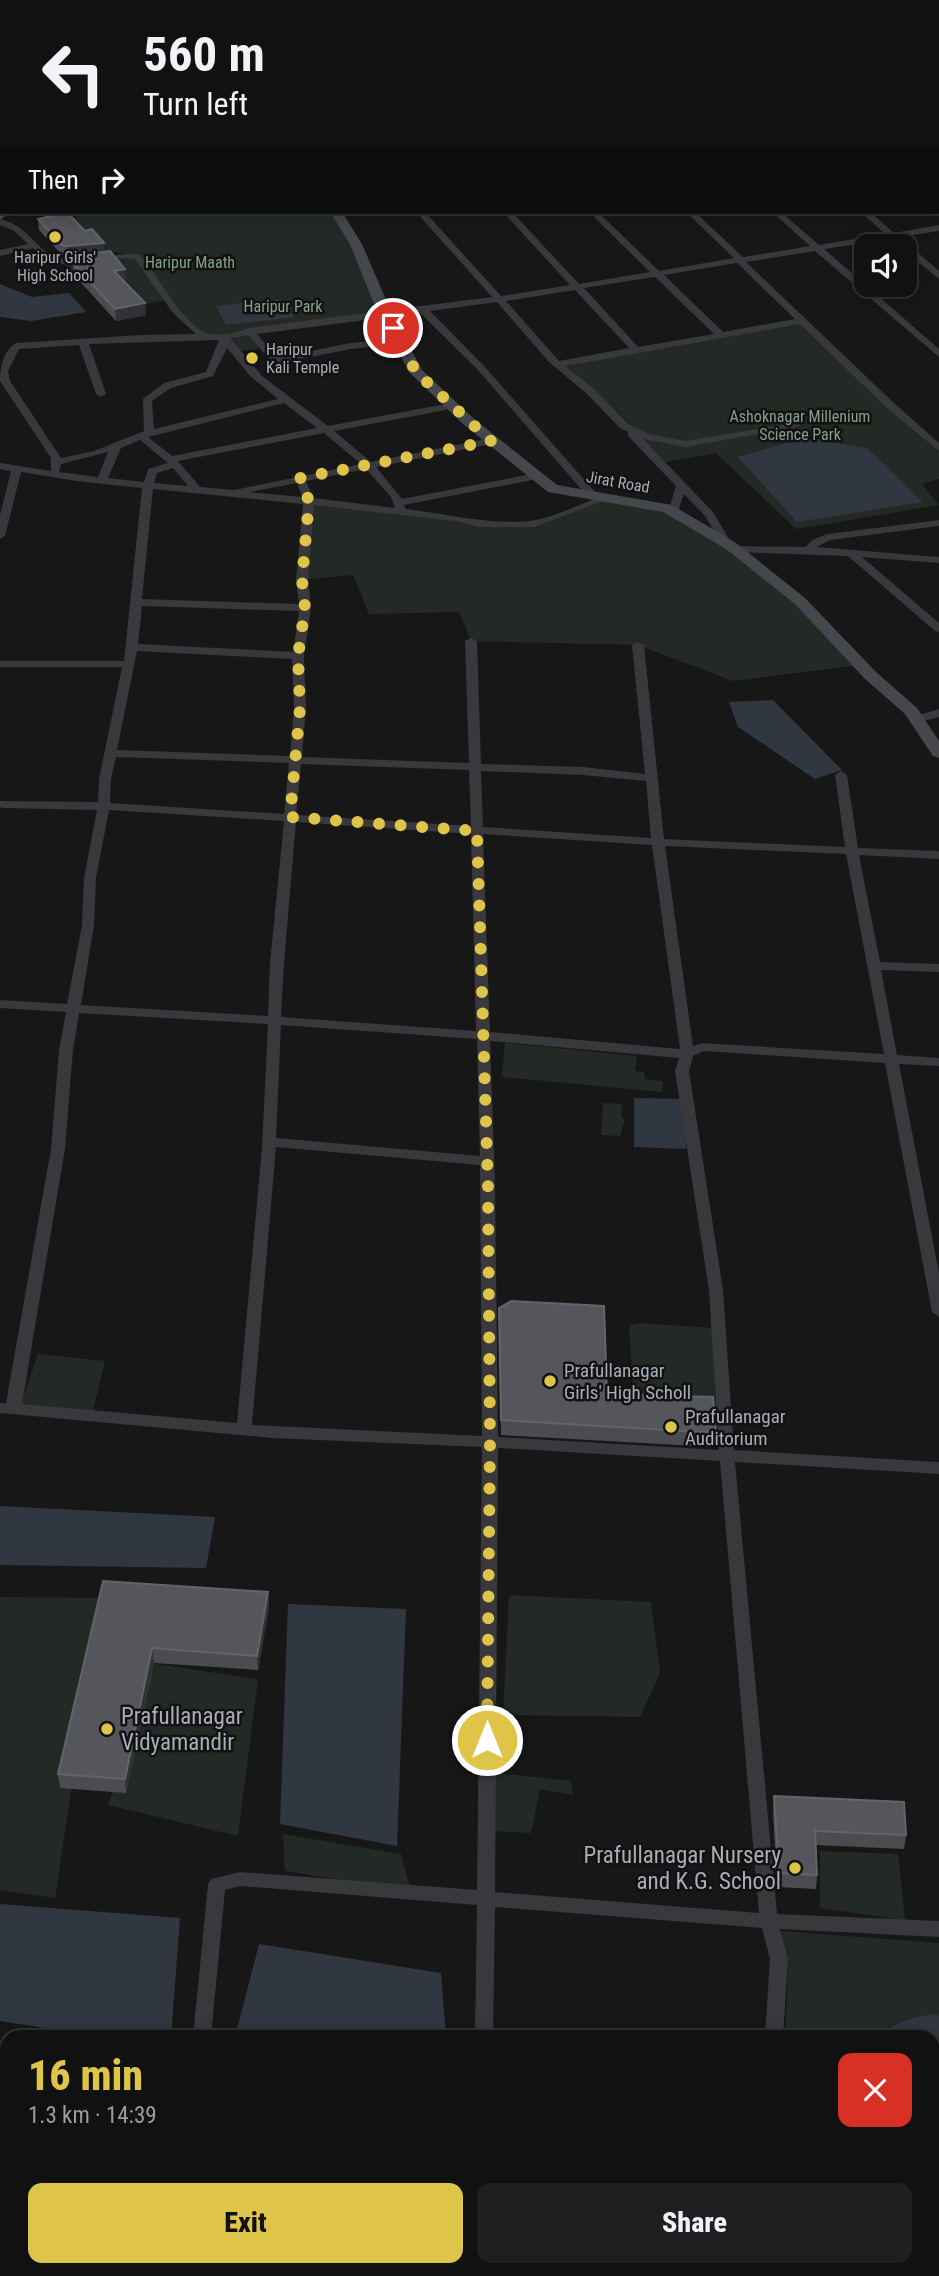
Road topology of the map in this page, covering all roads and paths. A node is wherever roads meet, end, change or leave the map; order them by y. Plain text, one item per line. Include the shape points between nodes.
1 (337, 214) edge
2 (422, 214) edge
3 (509, 214) edge
4 (595, 214) edge
5 (692, 214) edge
6 (778, 214) edge
7 (867, 214) edge
8 (0, 222) edge
9 (939, 228) edge
10 (892, 234) edge
11 (900, 234) edge
12 (854, 242) edge
13 (35, 245) junction
14 (818, 248) junction
15 (0, 253) edge
16 (917, 256) edge
17 (740, 260) junction
18 (657, 273) junction
19 (939, 276) edge
20 (577, 286) junction
21 (501, 299) junction
22 (423, 310) junction
23 (386, 315) junction
24 (801, 321) junction
25 (249, 331) junction
26 (721, 335) junction
27 (207, 337) junction
28 (224, 337) junction
29 (83, 341) junction
30 (399, 341) junction
31 (636, 350) junction
32 (939, 354) edge
33 (558, 364) junction
34 (2, 371) edge
35 (101, 394) dead end
36 (286, 400) junction
37 (452, 405) junction
38 (796, 424) dead end
39 (624, 426) junction
40 (326, 432) junction
41 (145, 435) junction
42 (491, 441) junction
43 (116, 446) junction
44 (939, 448) edge
45 (174, 462) junction
46 (0, 466) edge
47 (369, 466) junction
48 (17, 468) junction
49 (55, 468) junction
50 (537, 476) junction
51 (300, 478) junction
52 (102, 480) junction
53 (148, 484) junction
54 (682, 484) junction
55 (197, 491) junction
56 (231, 494) junction
57 (599, 496) junction
58 (309, 501) junction
59 (402, 507) junction
60 (673, 512) junction
61 (939, 523) edge
62 (0, 536) edge
63 (731, 547) junction
64 (809, 550) junction
65 (852, 554) junction
66 (939, 560) edge
67 (136, 602) junction
68 (305, 608) junction
69 (939, 629) edge
70 (471, 642) dead end
71 (638, 645) dead end
72 (132, 647) junction
73 (298, 656) junction
74 (0, 663) edge
75 (128, 664) junction
76 (939, 713) edge
77 (916, 719) junction
78 (111, 753) junction
79 (939, 754) edge
80 (294, 761) junction
81 (475, 766) junction
82 (841, 775) dead end
83 (652, 778) junction
84 (3, 804) dead end
85 (104, 806) junction
86 (290, 817) junction
87 (477, 831) junction
88 (658, 842) junction
89 (852, 851) junction
90 (939, 856) edge
91 (874, 965) junction
92 (939, 968) edge
93 (0, 1004) edge
94 (73, 1008) junction
95 (274, 1022) junction
96 (482, 1035) junction
97 (687, 1054) junction
98 (890, 1060) junction
99 (939, 1062) edge
100 (269, 1142) junction
101 (487, 1161) junction
102 (939, 1312) edge
103 (7, 1409) edge
104 (244, 1429) junction
105 (490, 1442) junction
106 (727, 1457) junction
107 (939, 1468) edge
108 (487, 1897) junction
109 (769, 1921) junction
110 (939, 1929) edge
111 (203, 2030) edge
112 (484, 2030) edge
113 (774, 2030) edge

1 - 23 main road, Jirat Road via 356,243
2 - 21 street
3 - 20 street
4 - 18 street
5 - 17 street
6 - 14 street
7 - 10 street
8 - 13 street via 12,224
9 - 11 street
12 - 14 street
13 - 15 street
13 - 27 street via 62,262 138,257 193,329
14 - 17 street
14 - 32 street
16 - 19 street
17 - 18 street
17 - 24 street
18 - 20 street
18 - 26 street
20 - 21 street
20 - 31 street
21 - 22 street
21 - 33 street
22 - 23 street
22 - 57 street
23 - 25 street
23 - 30 main road, Jirat Road
24 - 26 street
24 - 44 street
25 - 28 street
25 - 30 street via 280,360
26 - 31 street
27 - 28 street
27 - 29 street
28 - 36 street via 257,377
28 - 41 street via 210,374 152,394 147,401
29 - 34 street via 10,345
29 - 35 street
30 - 37 main road, Jirat Road via 416,372
31 - 33 street
33 - 39 street
34 - 49 street
36 - 40 street
36 - 41 street
37 - 40 street
37 - 42 main road, Jirat Road
38 - 39 street via 686,444
39 - 54 street
40 - 45 street
40 - 47 street
41 - 43 street
41 - 45 street
42 - 47 street
42 - 50 main road, Jirat Road
43 - 49 street
43 - 52 street
45 - 53 street via 152,471
45 - 55 street
46 - 48 street
47 - 51 street
47 - 59 street
48 - 49 street
48 - 62 street
49 - 52 street
50 - 57 main road, Jirat Road via 553,489
50 - 59 street
51 - 56 street
51 - 58 street
52 - 53 street
53 - 55 street
53 - 67 street
54 - 60 street
54 - 63 street
55 - 56 street
56 - 58 street
57 - 59 street via 534,524 480,524
57 - 60 main road, Jirat Road
58 - 59 street
58 - 68 street via 302,580
60 - 63 main road, Jirat Road
61 - 64 street via 828,537
63 - 64 street
63 - 77 main road, Jirat Road via 800,601
64 - 65 street
65 - 66 street
65 - 69 street
67 - 68 street
67 - 72 street
68 - 73 street
70 - 81 street
71 - 83 street
72 - 73 street
72 - 75 street
73 - 80 street via 300,708
74 - 75 street
75 - 78 street
76 - 77 street
77 - 79 main road, Jirat Road
78 - 80 street
78 - 85 street
80 - 81 street
80 - 86 street
81 - 83 street
81 - 87 street
82 - 89 street
83 - 88 street
84 - 85 street
85 - 86 street
85 - 94 street
86 - 87 street
86 - 95 street
87 - 88 street
87 - 96 street
88 - 89 street
88 - 97 street
89 - 90 street
89 - 91 street
91 - 92 street
91 - 98 street
93 - 94 street
94 - 95 street
94 - 103 street via 58,1149
95 - 96 street
95 - 100 street
96 - 97 street
96 - 101 street
97 - 98 street via 702,1048
97 - 106 street via 682,1071 716,1290
98 - 99 street
98 - 102 street
100 - 101 street
100 - 104 street
101 - 105 street
103 - 104 street
104 - 105 street
105 - 106 street
105 - 108 street
106 - 107 street
106 - 109 street
108 - 109 street
108 - 111 street via 240,1879 217,1884
108 - 112 street
109 - 110 street
109 - 113 street via 779,1959

